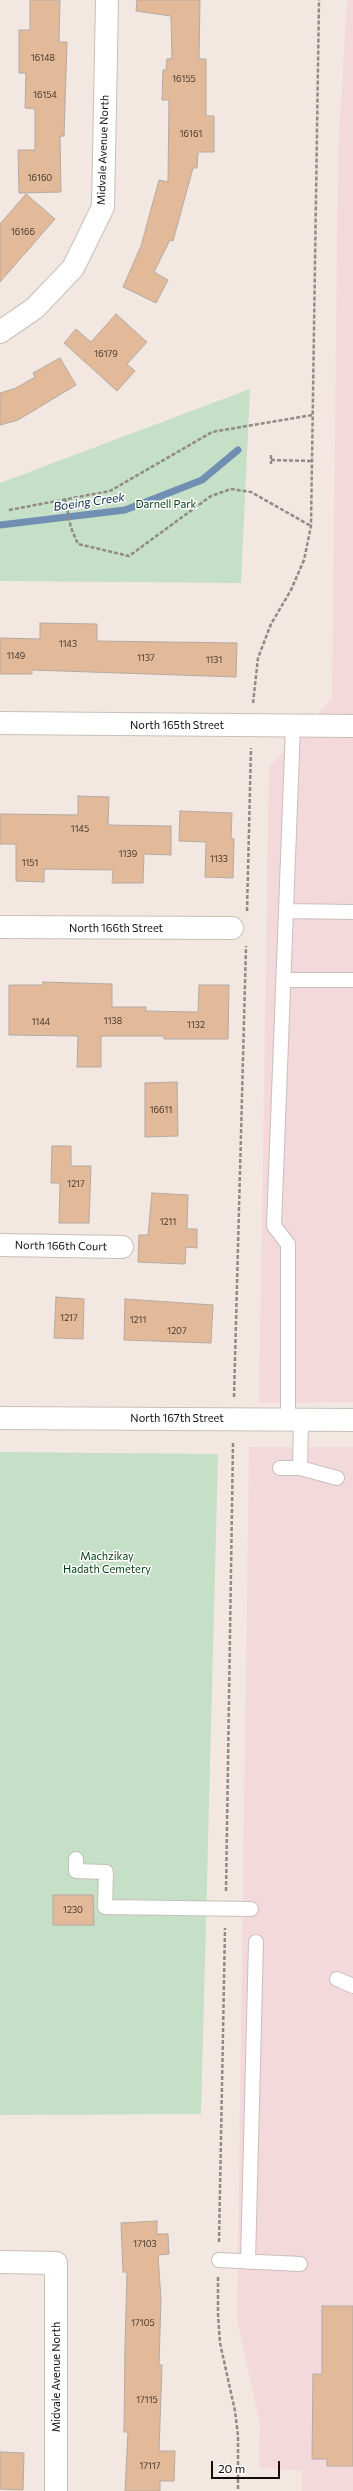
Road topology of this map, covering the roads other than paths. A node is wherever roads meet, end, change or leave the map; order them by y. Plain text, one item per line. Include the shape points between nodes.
1 (107, 0) edge
2 (0, 332) edge
3 (0, 723) edge
4 (293, 726) junction
5 (353, 726) edge
6 (287, 911) junction
7 (353, 912) edge
8 (0, 927) edge
9 (241, 929) road end
10 (284, 980) junction
11 (353, 980) edge
12 (0, 1245) edge
13 (122, 1247) dead end
14 (0, 1418) edge
15 (295, 1419) junction
16 (353, 1420) edge
17 (280, 1468) dead end
18 (300, 1468) junction
19 (337, 1478) dead end
20 (76, 1859) dead end
21 (251, 1909) dead end
22 (256, 1942) dead end
23 (337, 1979) dead end
24 (353, 1986) edge
25 (219, 2260) road end
26 (0, 2262) edge
27 (248, 2262) junction
28 (300, 2264) dead end
29 (56, 2491) edge

1 - 2 street, Midvale Avenue North via 103,207 73,268 35,308
3 - 4 street, North 165th Street
4 - 5 street, North 165th Street
4 - 6 lane
6 - 7 lane
6 - 10 lane
8 - 9 street, North 166th Street
10 - 11 lane
10 - 15 lane via 274,1226 288,1244
12 - 13 street, North 166th Court
14 - 15 street, North 167th Street
15 - 16 street, North 167th Street
15 - 18 lane
17 - 18 lane
18 - 19 lane
20 - 21 lane via 76,1871 106,1872 105,1908
22 - 27 lane
23 - 24 lane
25 - 27 lane
26 - 29 street, Midvale Avenue North via 56,2263
27 - 28 lane

